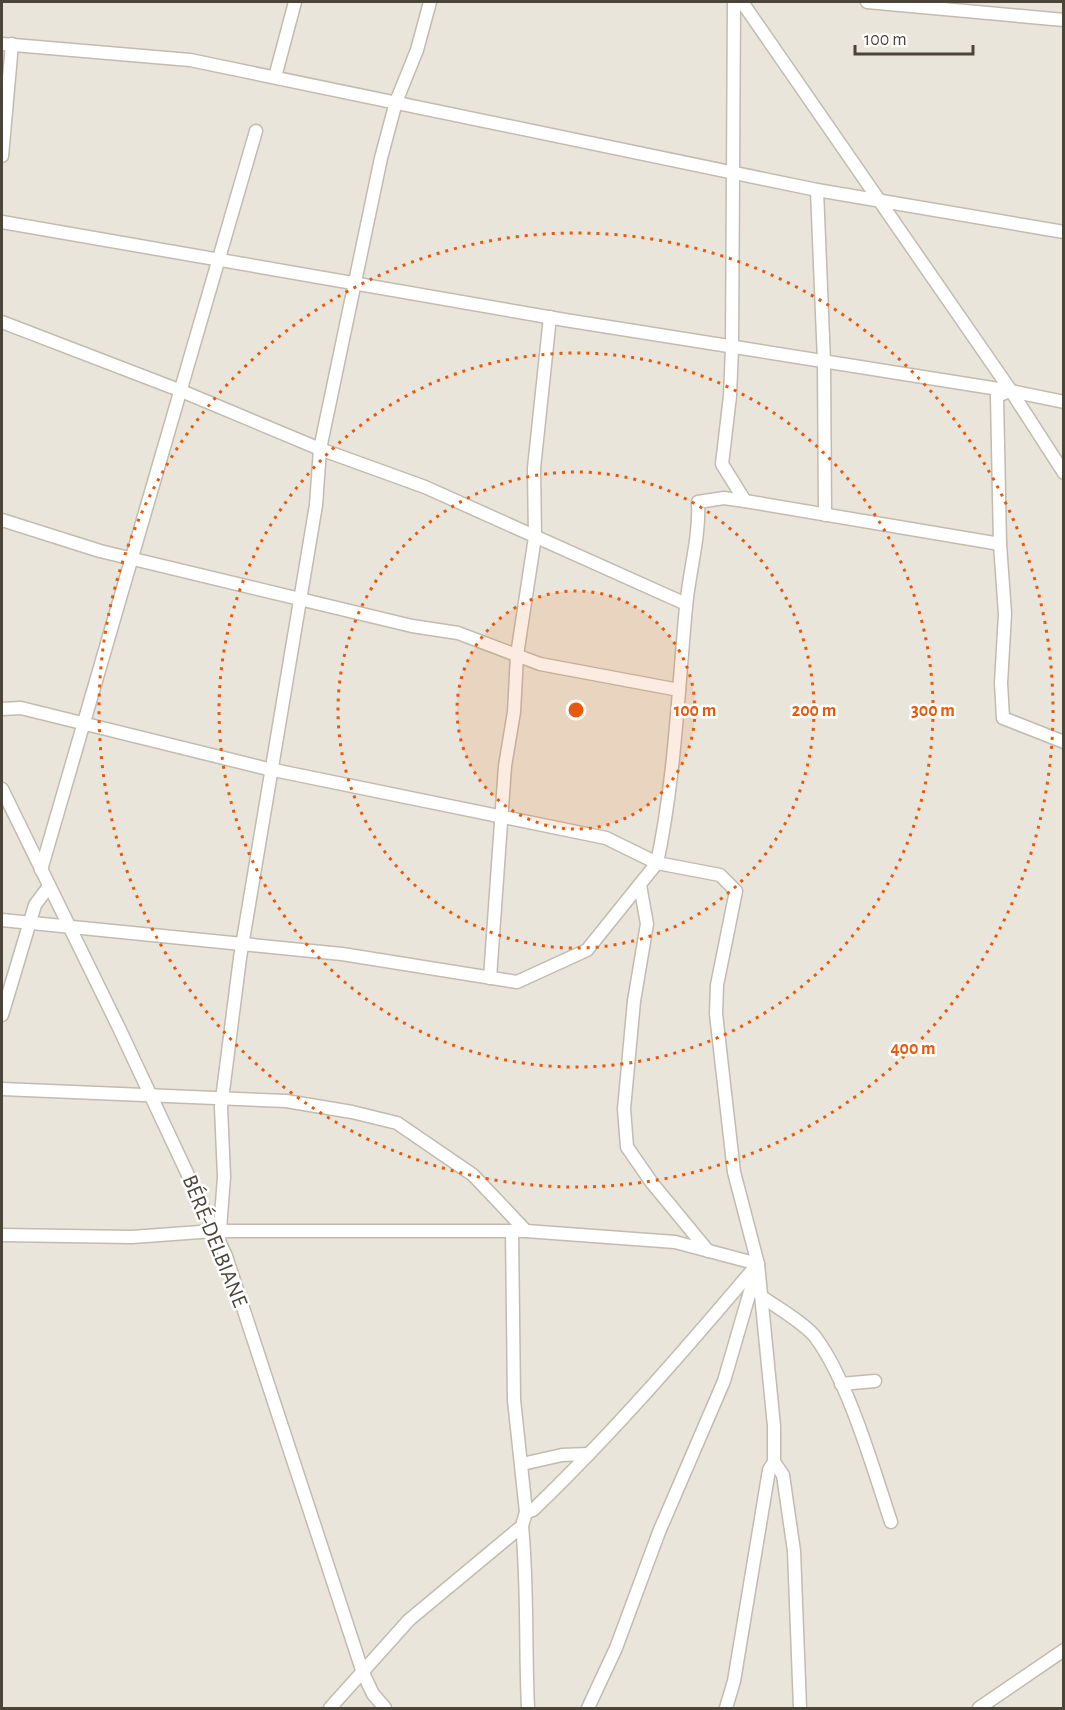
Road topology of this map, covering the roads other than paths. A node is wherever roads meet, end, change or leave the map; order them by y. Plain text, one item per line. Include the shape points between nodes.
1 (295, 2) edge
2 (430, 2) edge
3 (734, 2) edge
4 (742, 2) edge
5 (867, 2) edge
6 (1064, 20) edge
7 (7, 44) edge
8 (275, 77) junction
9 (396, 102) junction
10 (256, 131) dead end
11 (2, 156) edge
12 (733, 171) junction
13 (817, 190) junction
14 (878, 201) junction
15 (2, 222) edge
16 (1064, 232) edge
17 (219, 258) junction
18 (354, 283) junction
19 (550, 317) junction
20 (2, 322) edge
21 (732, 348) junction
22 (824, 362) junction
23 (179, 390) junction
24 (1011, 391) junction
25 (1064, 402) edge
26 (320, 448) junction
27 (1064, 473) edge
28 (745, 501) junction
29 (825, 515) junction
30 (2, 520) edge
31 (535, 537) junction
32 (1000, 544) junction
33 (132, 559) junction
34 (300, 598) junction
35 (686, 604) junction
36 (517, 655) junction
37 (679, 690) junction
38 (2, 709) edge
39 (84, 724) junction
40 (1064, 742) edge
41 (272, 769) junction
42 (2, 789) edge
43 (500, 818) junction
44 (657, 862) junction
45 (41, 870) junction
46 (640, 885) junction
47 (49, 886) junction
48 (2, 920) edge
49 (29, 922) junction
50 (70, 928) junction
51 (242, 944) junction
52 (490, 978) junction
53 (2, 1015) edge
54 (2, 1089) edge
55 (150, 1094) junction
56 (222, 1098) junction
57 (512, 1231) junction
58 (526, 1231) junction
59 (218, 1235) junction
60 (2, 1236) edge
61 (708, 1251) junction
62 (758, 1264) junction
63 (761, 1296) junction
64 (875, 1381) dead end
65 (841, 1384) junction
66 (589, 1454) junction
67 (774, 1462) junction
68 (522, 1464) junction
69 (526, 1512) junction
70 (891, 1522) dead end
71 (522, 1526) junction
72 (1064, 1650) edge
73 (363, 1673) junction
74 (330, 1708) edge
75 (385, 1708) edge
76 (528, 1708) edge
77 (588, 1708) edge
78 (726, 1708) edge
79 (800, 1708) edge
80 (979, 1708) edge

1 - 8 street
2 - 9 street via 417,50
3 - 12 street
4 - 14 street
5 - 6 street
7 - 8 street via 190,60
7 - 11 street
8 - 9 street
9 - 12 street
9 - 18 street
10 - 17 street
12 - 13 street
12 - 21 street
13 - 14 street
13 - 22 street
14 - 16 street
14 - 24 street
15 - 17 street
17 - 18 street
17 - 23 street
18 - 19 street
18 - 26 street
19 - 21 street
19 - 31 street via 534,468
20 - 23 street
21 - 22 street
21 - 28 street via 722,464
22 - 24 street
22 - 29 street
23 - 26 street
23 - 33 street
24 - 25 street
24 - 27 street
24 - 32 street via 998,396
26 - 31 street via 424,487
26 - 34 street via 316,505
28 - 29 street
28 - 35 street via 724,498 698,502
29 - 32 street
30 - 33 street
31 - 35 street
31 - 36 street
32 - 40 street via 1005,614 1001,683 1004,718
33 - 34 street
33 - 39 street
34 - 36 street via 412,626 458,633
34 - 41 street
35 - 37 street
36 - 37 street via 540,664
36 - 43 street
37 - 44 street via 666,820
38 - 39 street via 21,708
39 - 41 street
39 - 45 street
41 - 43 street
41 - 51 street
42 - 45 street, BÉRÉ-DELBIANE
43 - 44 street via 606,838
43 - 52 street
44 - 46 street
44 - 62 street via 720,875 736,891 717,985 716,1014 734,1172
45 - 47 street, BÉRÉ-DELBIANE
46 - 52 street via 587,950 517,982
46 - 61 street via 647,924 634,1001 624,1109 627,1147
47 - 49 street via 35,905
47 - 50 street, BÉRÉ-DELBIANE
48 - 49 street
49 - 50 street
49 - 53 street
50 - 51 street
50 - 55 street, BÉRÉ-DELBIANE
51 - 52 street via 342,954
51 - 56 street
54 - 55 street
55 - 56 street
55 - 59 street, BÉRÉ-DELBIANE
56 - 58 street via 286,1101 397,1123 473,1175
56 - 59 street via 224,1178
57 - 58 street
57 - 59 street
57 - 68 street via 514,1381
58 - 61 street via 675,1242
59 - 60 street
59 - 73 street, BÉRÉ-DELBIANE
61 - 62 street
62 - 63 street
62 - 66 street via 659,1381
62 - 77 street via 724,1381
63 - 65 street via 815,1337
63 - 67 street
64 - 65 street
65 - 70 street
66 - 68 street
66 - 69 street via 533,1510
67 - 78 street via 769,1470 734,1681
67 - 79 street via 783,1475 794,1551
68 - 69 street
69 - 71 street
71 - 73 street via 409,1620
71 - 76 street via 527,1576
72 - 80 street
73 - 74 street
73 - 75 street, BÉRÉ-DELBIANE

